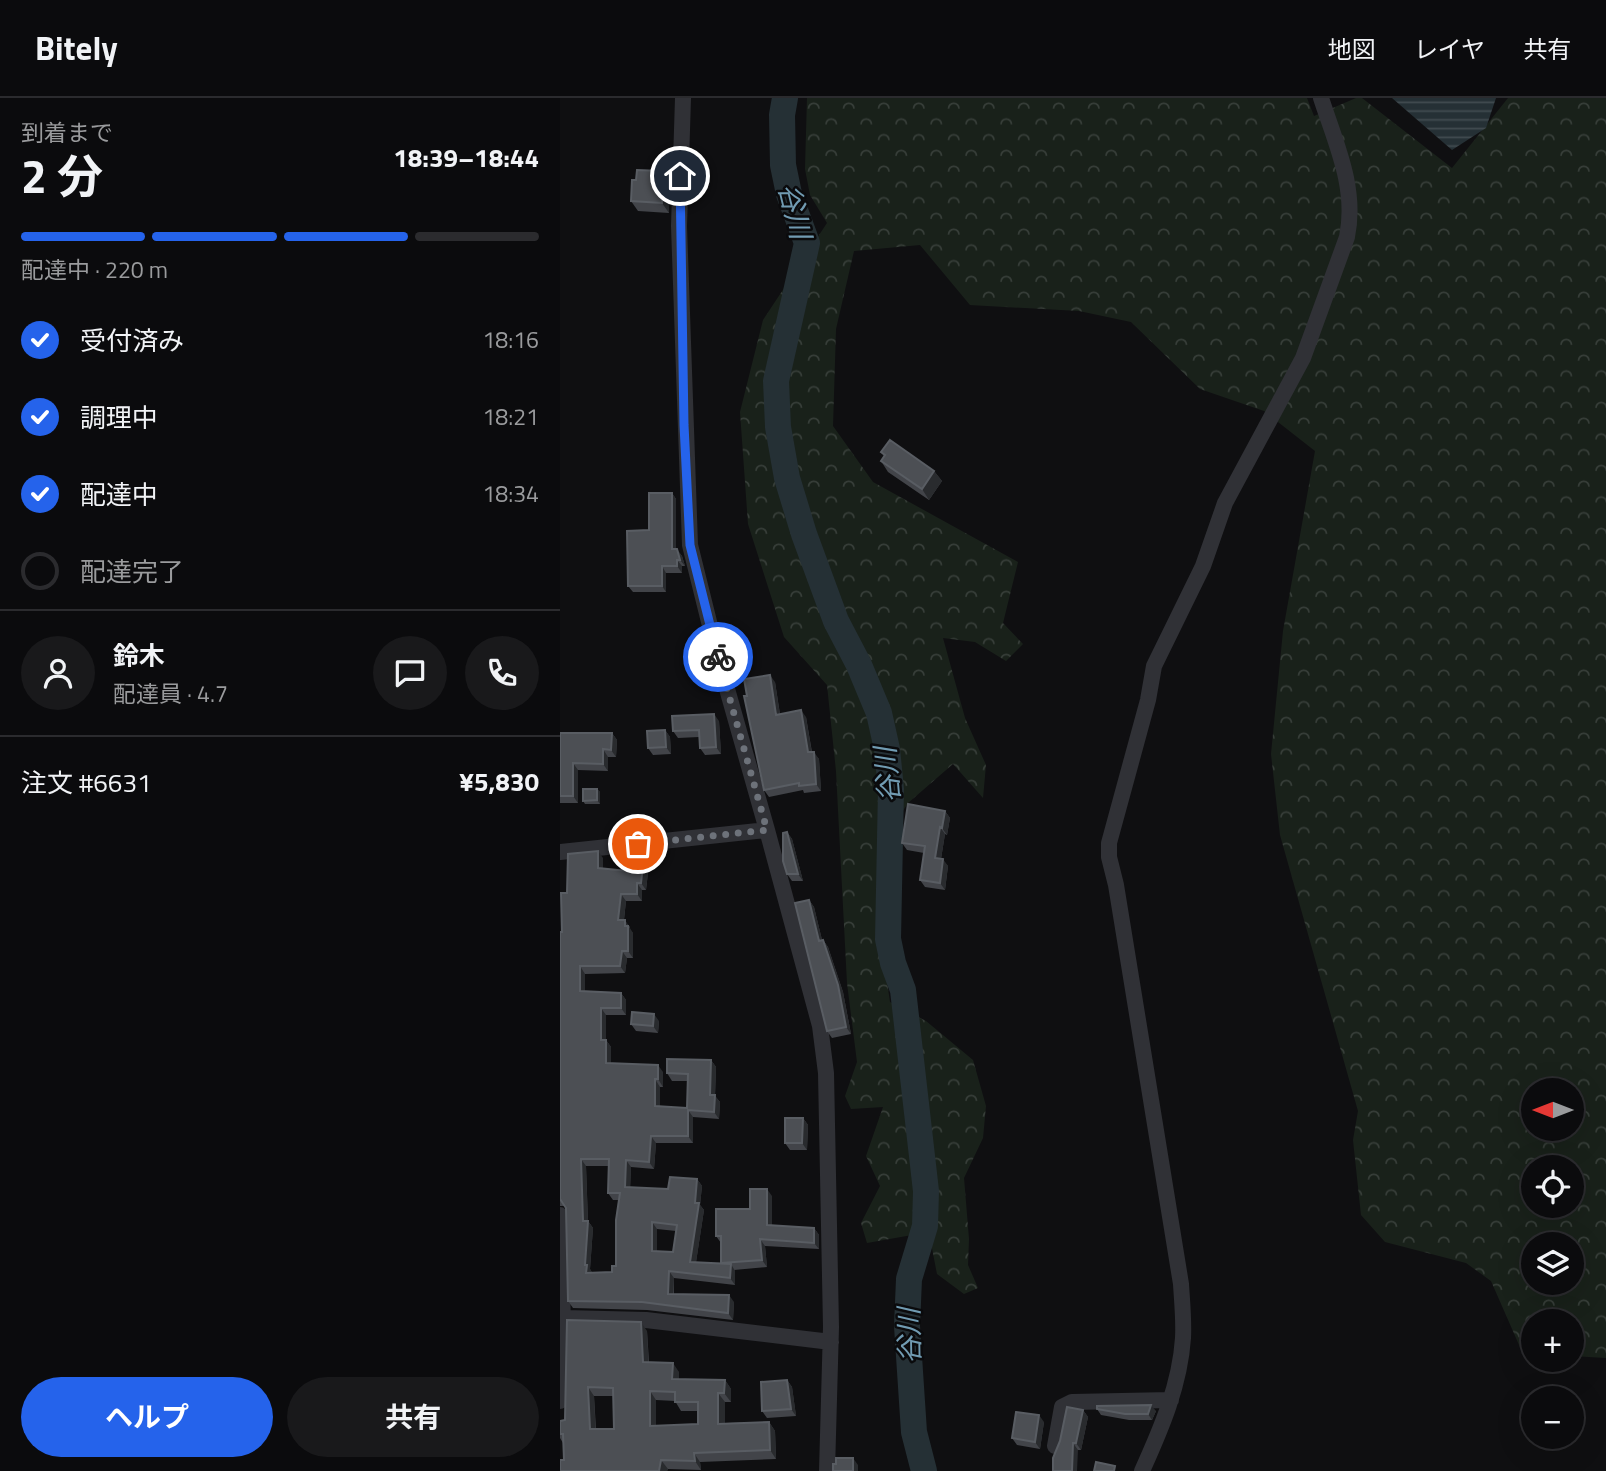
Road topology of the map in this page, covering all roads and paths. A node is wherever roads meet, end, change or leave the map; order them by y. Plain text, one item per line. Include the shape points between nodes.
1 (683, 98) edge
2 (1321, 98) edge
3 (767, 830) junction
4 (560, 852) edge
5 (560, 1215) edge
6 (564, 1318) junction
7 (831, 1342) junction
8 (1171, 1400) junction
9 (560, 1401) edge
10 (1055, 1447) edge
11 (827, 1471) edge
12 (1142, 1471) edge

1 - 3 street via 680,239 690,545
2 - 8 street via 1349,185 1347,237 1303,358 1225,503 1203,566 1154,666 1110,843 1181,1284 1183,1336
3 - 4 street
3 - 7 street via 820,1026 826,1086
5 - 6 street
6 - 7 street via 646,1320
6 - 9 street
7 - 11 street
8 - 10 street via 1072,1402 1062,1407
8 - 12 street

